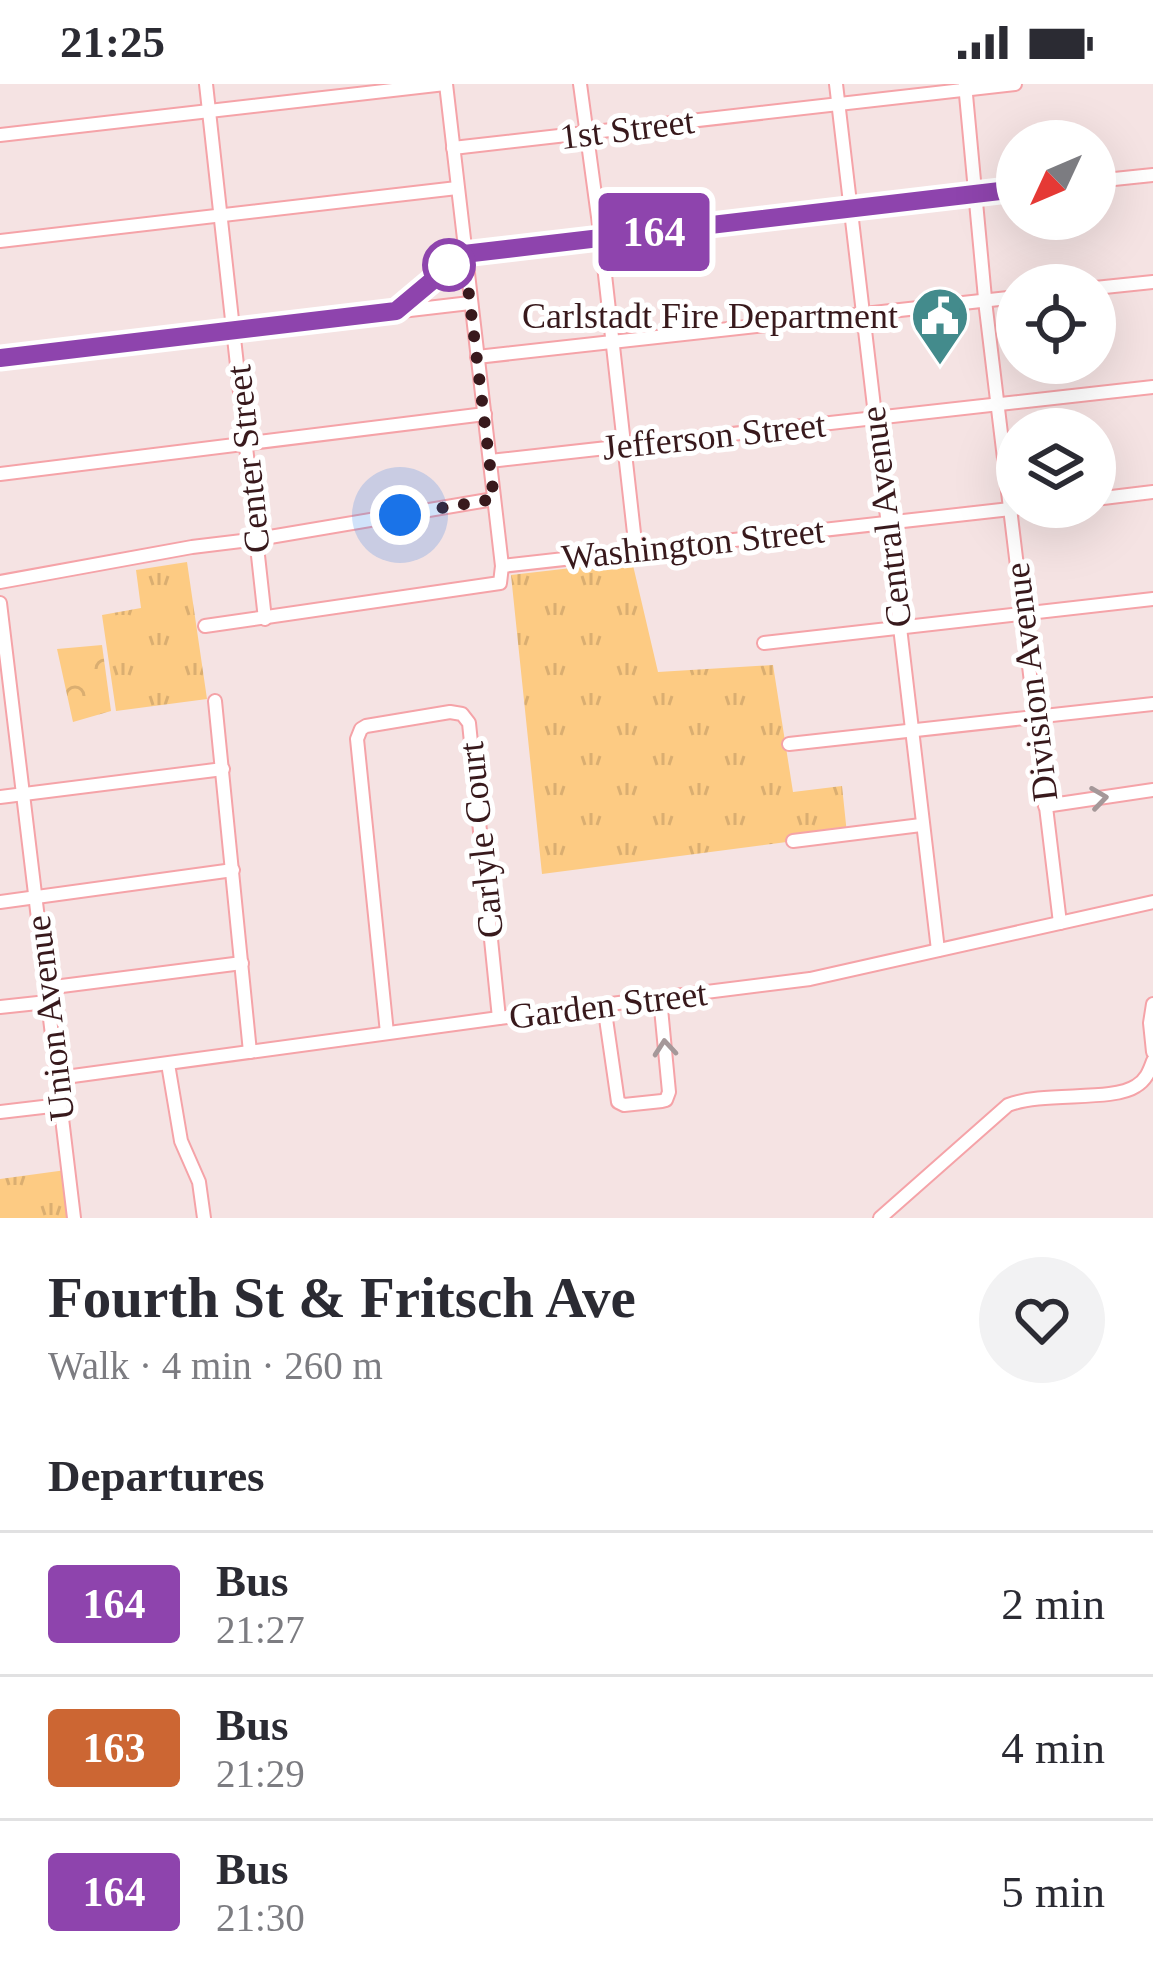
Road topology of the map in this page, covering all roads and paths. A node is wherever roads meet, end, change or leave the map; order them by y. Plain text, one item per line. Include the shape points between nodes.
1 (206, 84) edge
2 (446, 84) edge
3 (580, 84) edge
4 (836, 84) edge
5 (1016, 84) edge
6 (965, 87) edge
7 (839, 103) junction
8 (209, 110) junction
9 (0, 135) edge
10 (586, 135) junction
11 (453, 148) junction
12 (1153, 175) edge
13 (1116, 179) edge
14 (457, 188) junction
15 (996, 192) edge
16 (977, 194) junction
17 (852, 208) junction
18 (221, 214) junction
19 (601, 239) junction
20 (0, 241) edge
21 (464, 254) junction
22 (1153, 282) edge
23 (1116, 286) edge
24 (996, 299) edge
25 (985, 300) junction
26 (470, 303) junction
27 (396, 311) junction
28 (862, 314) junction
29 (234, 330) junction
30 (611, 342) junction
31 (477, 357) junction
32 (0, 358) edge
33 (1153, 386) edge
34 (998, 405) junction
35 (998, 408) edge
36 (485, 414) junction
37 (874, 418) junction
38 (247, 444) junction
39 (625, 446) junction
40 (490, 461) junction
41 (0, 474) edge
42 (1153, 492) edge
43 (1116, 496) edge
44 (494, 499) junction
45 (996, 511) edge
46 (886, 523) junction
47 (1012, 528) edge
48 (258, 539) junction
49 (636, 551) junction
50 (502, 566) junction
51 (0, 582) edge
52 (1153, 599) edge
53 (0, 603) edge
54 (1023, 614) junction
55 (265, 619) junction
56 (206, 626) dead end
57 (899, 627) junction
58 (764, 643) dead end
59 (5, 690) edge
60 (215, 701) dead end
61 (1153, 704) edge
62 (1034, 718) junction
63 (911, 731) junction
64 (789, 744) dead end
65 (223, 769) junction
66 (1153, 790) edge
67 (23, 794) junction
68 (0, 796) edge
69 (1045, 806) junction
70 (921, 825) junction
71 (793, 841) dead end
72 (233, 870) junction
73 (35, 898) junction
74 (0, 902) edge
75 (1153, 902) edge
76 (1060, 922) junction
77 (938, 950) junction
78 (242, 964) junction
79 (46, 995) junction
80 (660, 998) junction
81 (1153, 1004) edge
82 (604, 1005) junction
83 (0, 1007) edge
84 (499, 1018) junction
85 (387, 1033) junction
86 (250, 1052) junction
87 (1153, 1057) edge
88 (168, 1064) junction
89 (58, 1078) junction
90 (61, 1105) junction
91 (0, 1112) edge
92 (74, 1218) edge
93 (204, 1218) edge
94 (880, 1218) edge

1 - 8 street, Center Street
2 - 8 street
2 - 11 street
3 - 10 street
4 - 7 street, Central Avenue
5 - 6 street, 1st Street
6 - 7 street, 1st Street
6 - 16 street, Division Avenue
7 - 10 street, 1st Street
7 - 17 street, Central Avenue
8 - 9 street
8 - 18 street, Center Street
10 - 11 street, 1st Street
10 - 19 street
11 - 14 street
12 - 13 street
14 - 18 street
14 - 21 street
15 - 16 street
16 - 17 street
16 - 25 street, Division Avenue
17 - 19 street
17 - 28 street, Central Avenue
18 - 20 street
18 - 29 street, Center Street
19 - 21 street
19 - 30 street
21 - 26 street
21 - 27 street
22 - 23 street
24 - 25 street
25 - 28 street
25 - 34 street, Division Avenue
26 - 27 street
26 - 31 street
27 - 29 street
28 - 30 street
28 - 37 street, Central Avenue
29 - 32 street
29 - 38 street, Center Street
30 - 31 street
30 - 39 street
31 - 36 street
33 - 34 street, Jefferson Street
34 - 35 street, Division Avenue
34 - 37 street, Jefferson Street
36 - 38 street
36 - 40 street
37 - 39 street, Jefferson Street
37 - 46 street, Central Avenue
38 - 41 street
38 - 48 street, Center Street
39 - 40 street, Jefferson Street
39 - 49 street
40 - 44 street
42 - 43 street
44 - 48 street
44 - 50 street
45 - 46 street, Washington Street
46 - 49 street, Washington Street
46 - 57 street, Central Avenue
47 - 54 street, Division Avenue
48 - 51 street
48 - 55 street, Center Street
49 - 50 street, Washington Street
50 - 55 street via 500,583
52 - 54 street
53 - 59 street, Union Avenue
54 - 57 street
54 - 62 street, Division Avenue
55 - 56 street
57 - 58 street
57 - 63 street, Central Avenue
59 - 67 street, Union Avenue
60 - 65 street
61 - 62 street
62 - 63 street
62 - 69 street, Division Avenue
63 - 64 street
63 - 70 street, Central Avenue
65 - 67 street
65 - 72 street
69 -> 66 street
67 - 68 street
67 - 73 street, Union Avenue
69 - 76 street, Division Avenue
70 - 71 street
70 - 77 street, Central Avenue
72 - 73 street
72 - 78 street
73 - 74 street
73 - 79 street, Union Avenue
75 - 76 street, Garden Street
76 - 77 street, Garden Street
77 - 80 street, Garden Street via 810,979
78 - 79 street
78 - 86 street
79 - 83 street
79 - 89 street, Union Avenue
80 - 82 street, Garden Street
82 -> 80 street via 618,1102 662,1101 668,1092
81 - 87 street
82 - 84 street, Garden Street
84 - 85 street, Garden Street
84 - 85 street, Carlyle Court via 469,723 450,712 366,726 357,739
85 - 86 street, Garden Street
86 - 88 street, Garden Street
87 - 94 street via 1141,1083 1124,1091 1008,1106
88 - 89 street, Garden Street
88 - 93 street
89 - 90 street, Union Avenue
90 - 91 street
90 - 92 street, Union Avenue

